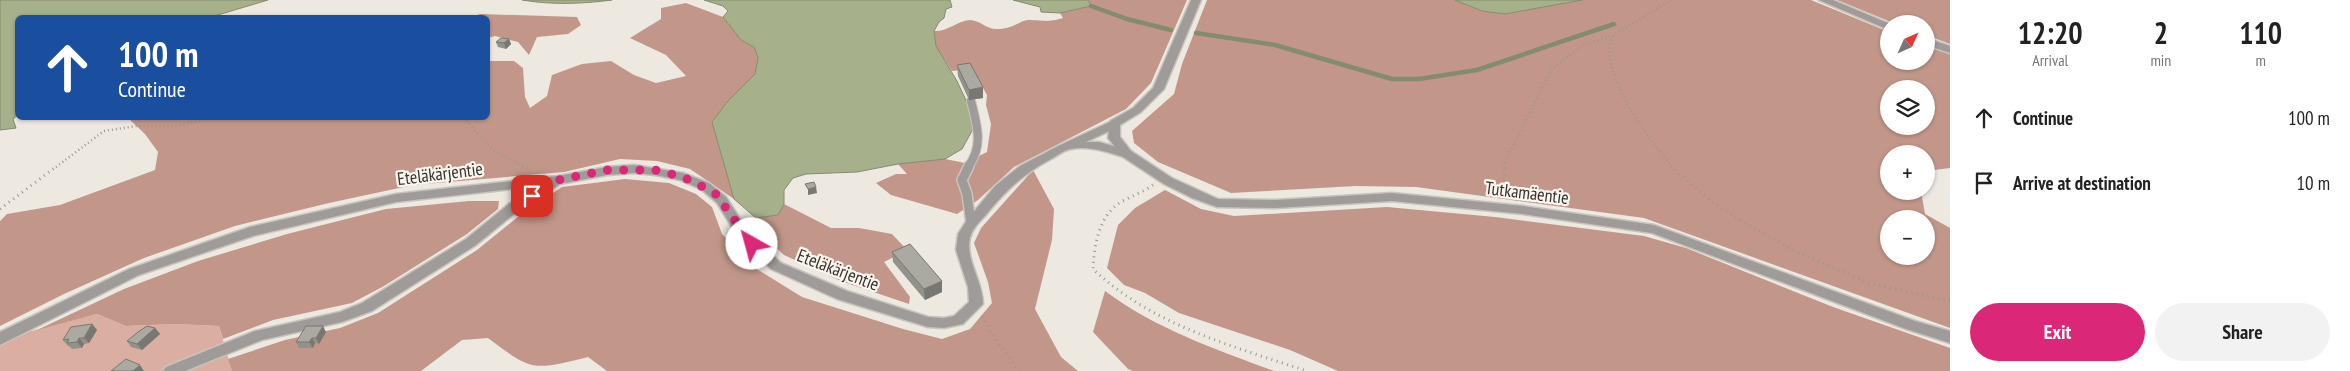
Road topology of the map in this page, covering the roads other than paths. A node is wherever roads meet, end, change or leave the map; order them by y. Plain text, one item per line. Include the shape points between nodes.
1 (1196, 0) edge
2 (1824, 0) edge
3 (1880, 24) edge
4 (1935, 44) edge
5 (1950, 50) edge
6 (971, 100) dead end
7 (1114, 124) junction
8 (1073, 145) junction
9 (1127, 154) junction
10 (558, 180) junction
11 (971, 224) junction
12 (1950, 337) edge
13 (0, 339) edge
14 (171, 371) edge

1 - 7 street via 1158,89 1137,110
2 - 3 street
4 - 5 street
6 - 11 lane via 979,131 978,146 962,180
7 - 8 street
7 - 9 street, Tutkamäentie via 1114,138
8 - 9 street via 1099,146
8 - 11 street via 1041,158 1012,178
9 - 12 street, Tutkamäentie via 1196,196 1217,203 1276,204 1392,197 1654,229
10 - 11 street, Eteläkärjentie via 607,170 634,169 683,177 715,193 749,240 776,266 842,295 928,322 958,320 976,304 976,285 965,259 962,241
10 - 13 street, Eteläkärjentie via 396,198 250,232 134,272
10 - 14 street via 515,206 471,242 367,307 342,317 260,335

